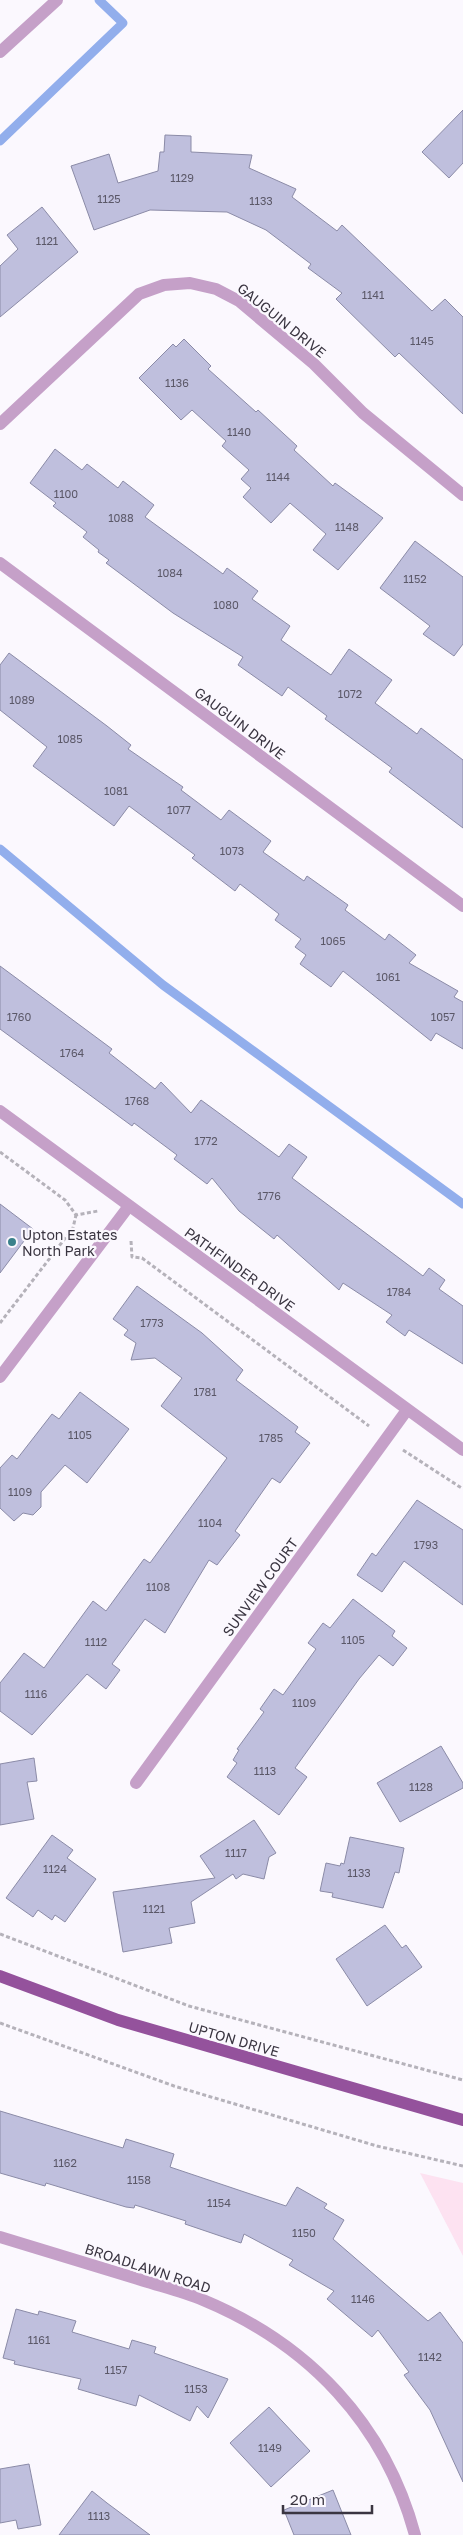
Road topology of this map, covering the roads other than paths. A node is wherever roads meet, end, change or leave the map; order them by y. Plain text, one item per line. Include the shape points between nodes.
1 (57, 0) edge
2 (0, 52) edge
3 (0, 424) edge
4 (463, 495) edge
5 (0, 563) edge
6 (463, 906) edge
7 (0, 1111) edge
8 (130, 1206) junction
9 (0, 1377) edge
10 (407, 1410) junction
11 (463, 1450) edge
12 (136, 1783) dead end
13 (0, 1976) edge
14 (463, 2120) edge
15 (0, 2237) edge
16 (415, 2535) edge

1 - 2 street
3 - 4 street, GAUGUIN DRIVE via 139,294 164,285 190,283 216,288 239,301 314,364 362,413
5 - 6 street, GAUGUIN DRIVE
7 - 8 street, PATHFINDER DRIVE
8 - 9 street
8 - 10 street, PATHFINDER DRIVE
10 - 11 street, PATHFINDER DRIVE
10 - 12 street, SUNVIEW COURT
13 - 14 main road, UPTON DRIVE via 118,2020
15 - 16 street, BROADLAWN ROAD via 202,2299 248,2321 282,2343 322,2376 361,2420 387,2460 406,2503

